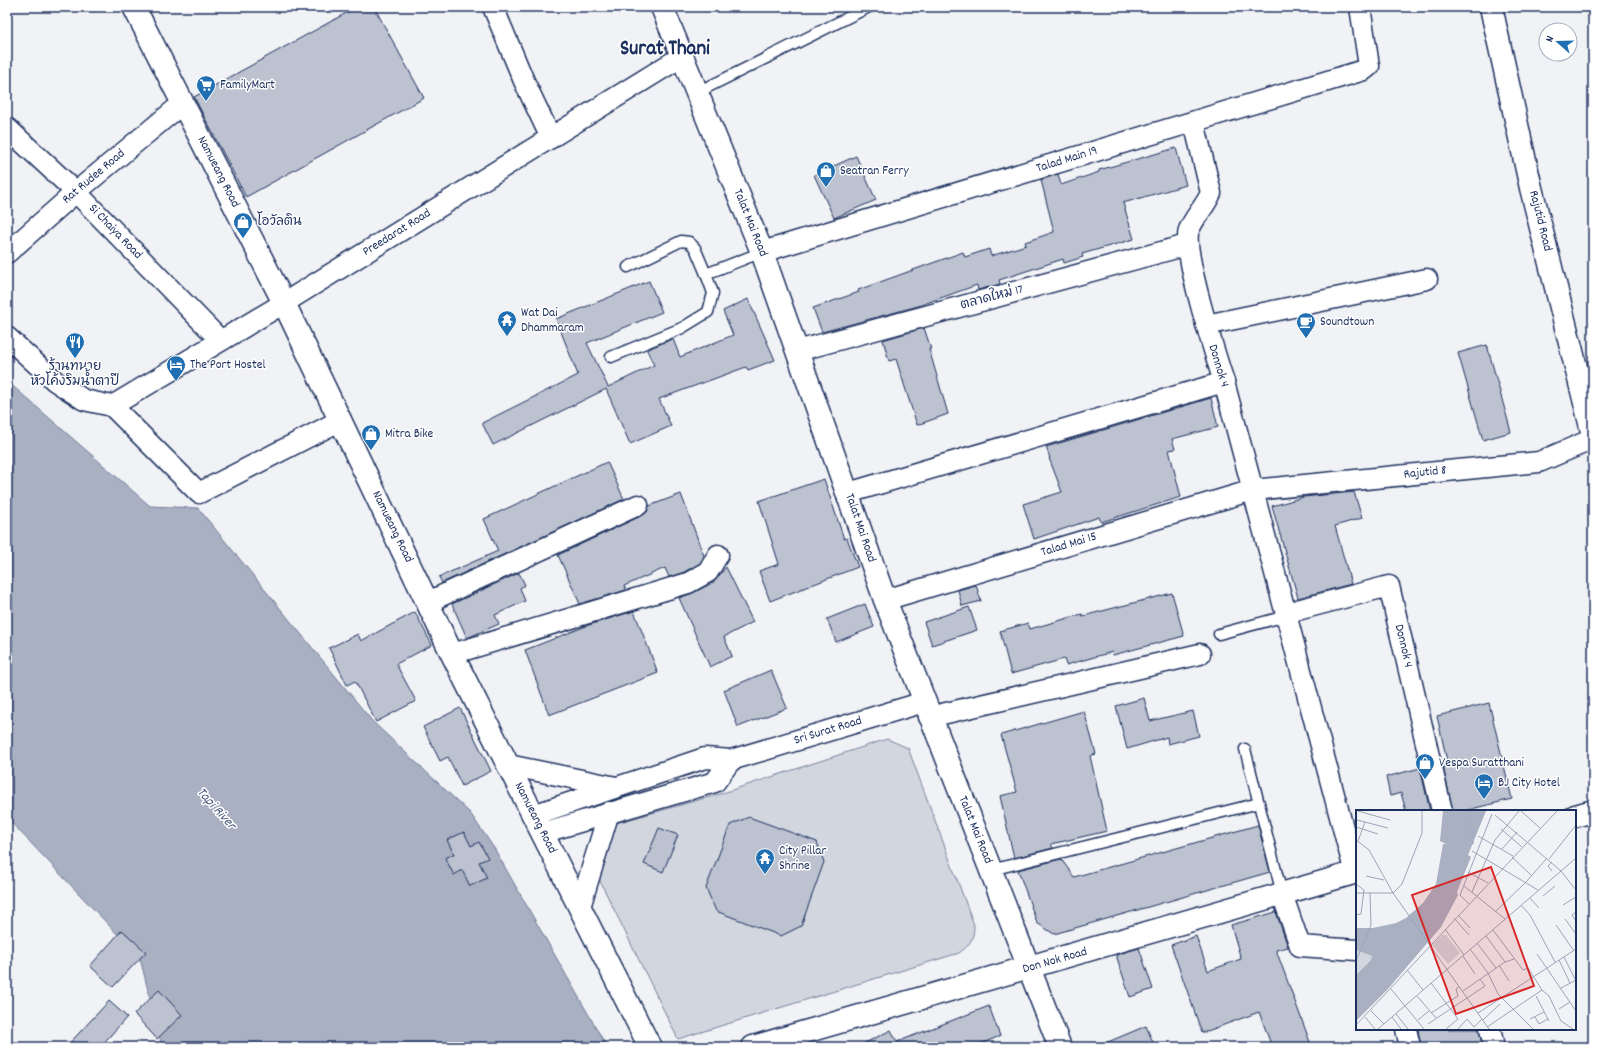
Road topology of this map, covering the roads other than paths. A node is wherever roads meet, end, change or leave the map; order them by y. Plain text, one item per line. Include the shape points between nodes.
1 (134, 7) edge
2 (493, 7) edge
3 (662, 7) edge
4 (869, 7) edge
5 (1360, 7) edge
6 (1491, 7) edge
7 (681, 57) junction
8 (696, 93) junction
9 (183, 103) junction
10 (1194, 122) junction
11 (7, 128) edge
12 (551, 138) junction
13 (76, 192) junction
14 (1187, 245) junction
15 (762, 252) junction
16 (7, 253) edge
17 (628, 267) dead end
18 (706, 274) junction
19 (1427, 279) dead end
20 (284, 303) junction
21 (1206, 325) junction
22 (7, 337) edge
23 (220, 340) junction
24 (797, 351) junction
25 (610, 358) dead end
26 (1224, 382) junction
27 (112, 406) junction
28 (341, 420) junction
29 (1593, 434) edge
30 (1593, 439) edge
31 (1253, 490) junction
32 (848, 493) junction
33 (638, 505) dead end
34 (718, 555) dead end
35 (885, 600) junction
36 (428, 602) junction
37 (1286, 614) junction
38 (1219, 634) dead end
39 (452, 654) junction
40 (1200, 654) dead end
41 (927, 709) junction
42 (1245, 749) dead end
43 (731, 760) junction
44 (508, 765) junction
45 (617, 787) junction
46 (1259, 803) junction
47 (1442, 810) edge
48 (1593, 811) edge
49 (609, 812) junction
50 (1576, 816) edge
51 (538, 824) junction
52 (991, 870) junction
53 (1356, 872) edge
54 (1282, 894) junction
55 (580, 907) junction
56 (1356, 950) edge
57 (1030, 968) junction
58 (1406, 1030) edge
59 (1490, 1030) edge
60 (762, 1045) edge
61 (650, 1047) edge
62 (1060, 1047) edge
63 (1410, 1047) edge
64 (1494, 1047) edge

1 - 9 main road, Namueang Road
2 - 12 street
3 - 7 main road, Talat Mai Road
4 - 8 lane
5 - 10 street, Talad Main 19 via 1369,66 1364,70
6 - 29 main road, Rajutid Road via 1531,188
7 - 8 main road, Talat Mai Road
7 - 12 street, Preedarat Road
8 - 15 main road, Talat Mai Road
9 - 13 street, Rat Rudee Road
9 - 20 main road, Namueang Road
10 - 14 street, Donnok 4 via 1210,193 1207,203 1188,230
10 - 15 street, Talad Main 19
11 - 13 street, Si Chaiya Road
12 - 20 street, Preedarat Road
13 - 16 street, Rat Rudee Road
13 - 23 street, Si Chaiya Road
14 - 21 street, Donnok 4
14 - 24 street, ตลาดใหม่ 17
15 - 18 lane
15 - 24 main road, Talat Mai Road
17 - 18 lane via 681,241 689,242 695,248
18 - 25 lane via 713,293 708,312 682,328
19 - 21 street
20 - 23 street, Preedarat Road
20 - 28 main road, Namueang Road
21 - 26 street, Donnok 4
22 - 27 street via 55,381 84,400
23 - 27 street, Preedarat Road
24 - 32 main road, Talat Mai Road
26 - 31 street, Donnok 4
26 - 32 street
27 - 28 street via 199,493
28 - 36 main road, Namueang Road
30 - 31 street, Rajutid 8 via 1539,462
31 - 35 street, Talad Mai 15
31 - 37 street, Donnok 4
32 - 35 main road, Talat Mai Road
33 - 36 street
34 - 39 street via 708,572 688,583
35 - 41 main road, Talat Mai Road
36 - 39 main road, Namueang Road
37 - 38 lane
37 - 47 street, Donnok 4 via 1389,586
37 - 53 street, Donnok 4
39 - 44 main road, Namueang Road
40 - 41 street, Sri Surat Road
41 - 43 street, Sri Surat Road
41 - 52 main road, Talat Mai Road
42 - 46 lane
43 - 45 street, Sri Surat Road via 705,758
43 - 49 street via 715,782
44 - 45 street, Sri Surat Road
44 - 51 main road, Namueang Road
45 - 51 street, Sri Surat Road
46 - 52 lane
46 - 54 lane
48 - 50 main road
49 - 51 street
49 - 55 street
51 - 55 main road, Namueang Road
52 - 57 main road, Talat Mai Road
53 - 54 main road, Don Nok Road
54 - 56 street via 1300,946
54 - 57 main road, Don Nok Road
55 - 61 main road, Namueang Road
57 - 60 main road, Don Nok Road
57 - 62 main road, Talat Mai Road
58 - 63 street
59 - 64 street

